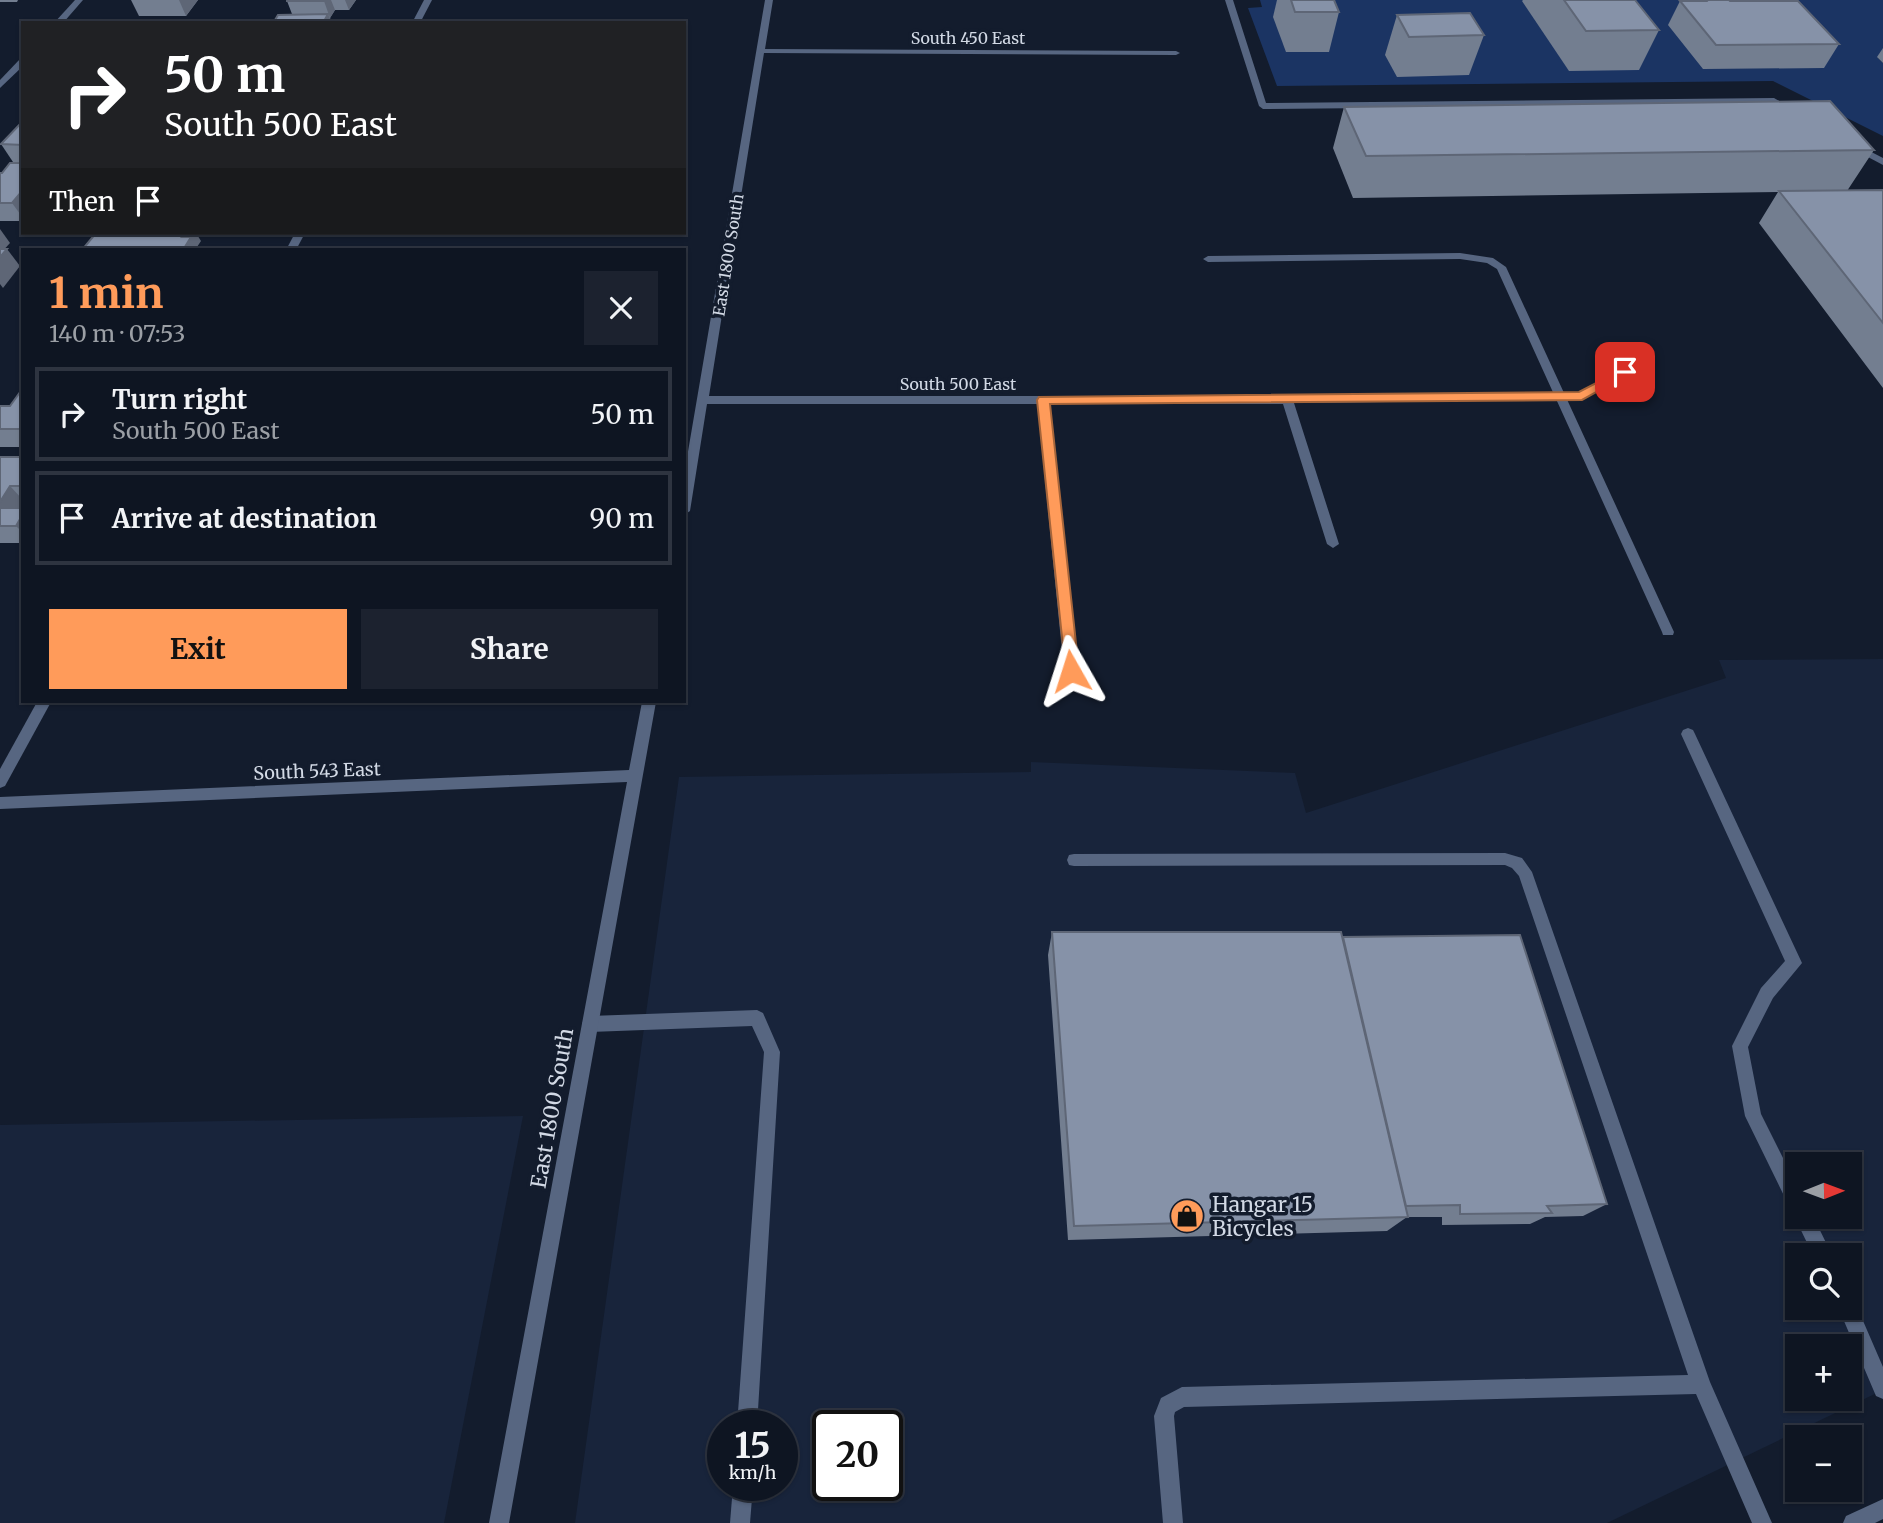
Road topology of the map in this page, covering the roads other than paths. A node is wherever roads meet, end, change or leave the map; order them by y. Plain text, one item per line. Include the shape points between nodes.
1 (79, 0) edge
2 (428, 0) edge
3 (769, 0) edge
4 (1229, 0) edge
5 (60, 21) edge
6 (416, 21) edge
7 (761, 51) junction
8 (1176, 53) dead end
9 (21, 63) edge
10 (0, 85) edge
11 (1794, 113) edge
12 (1849, 143) edge
13 (1883, 162) edge
14 (1208, 259) dead end
15 (1625, 372) dead end
16 (1559, 396) junction
17 (705, 400) junction
18 (1043, 400) junction
19 (1287, 400) junction
20 (686, 500) edge
21 (1333, 544) dead end
22 (1668, 632) dead end
23 (1071, 671) dead end
24 (43, 703) edge
25 (649, 703) edge
26 (1688, 734) dead end
27 (636, 776) junction
28 (0, 782) edge
29 (0, 803) edge
30 (1074, 860) dead end
31 (590, 1024) junction
32 (1785, 1180) edge
33 (1853, 1320) edge
34 (1701, 1384) junction
35 (1883, 1389) edge
36 (748, 1410) edge
37 (742, 1501) edge
38 (1883, 1509) edge
39 (499, 1523) edge
40 (740, 1523) edge
41 (1173, 1523) edge
42 (1762, 1523) edge
43 (1853, 1523) edge

1 - 5 street
2 - 6 street
3 - 7 street, East 1800 South
4 - 11 street via 1263,106 1774,101
7 - 8 street, South 450 East
7 - 17 street, East 1800 South
9 - 10 street
12 - 13 street
14 - 16 street via 1460,256 1490,260 1505,273
15 - 16 street, South 500 East via 1582,396
16 - 19 street, South 500 East
16 - 22 street
17 - 18 street, South 500 East
17 - 20 street, East 1800 South
18 - 19 street, South 500 East
18 - 23 street
19 - 21 street
24 - 28 street
25 - 27 street, East 1800 South
26 - 32 street via 1794,963 1767,993 1740,1046 1753,1116
27 - 29 street, South 543 East
27 - 31 street, East 1800 South
30 - 34 street via 1505,859 1517,863 1525,872
31 - 36 street via 757,1018 772,1052
31 - 39 street, East 1800 South
33 - 35 street
34 - 41 street via 1182,1397 1168,1405 1164,1416
34 - 42 street
37 - 40 street
38 - 43 street

